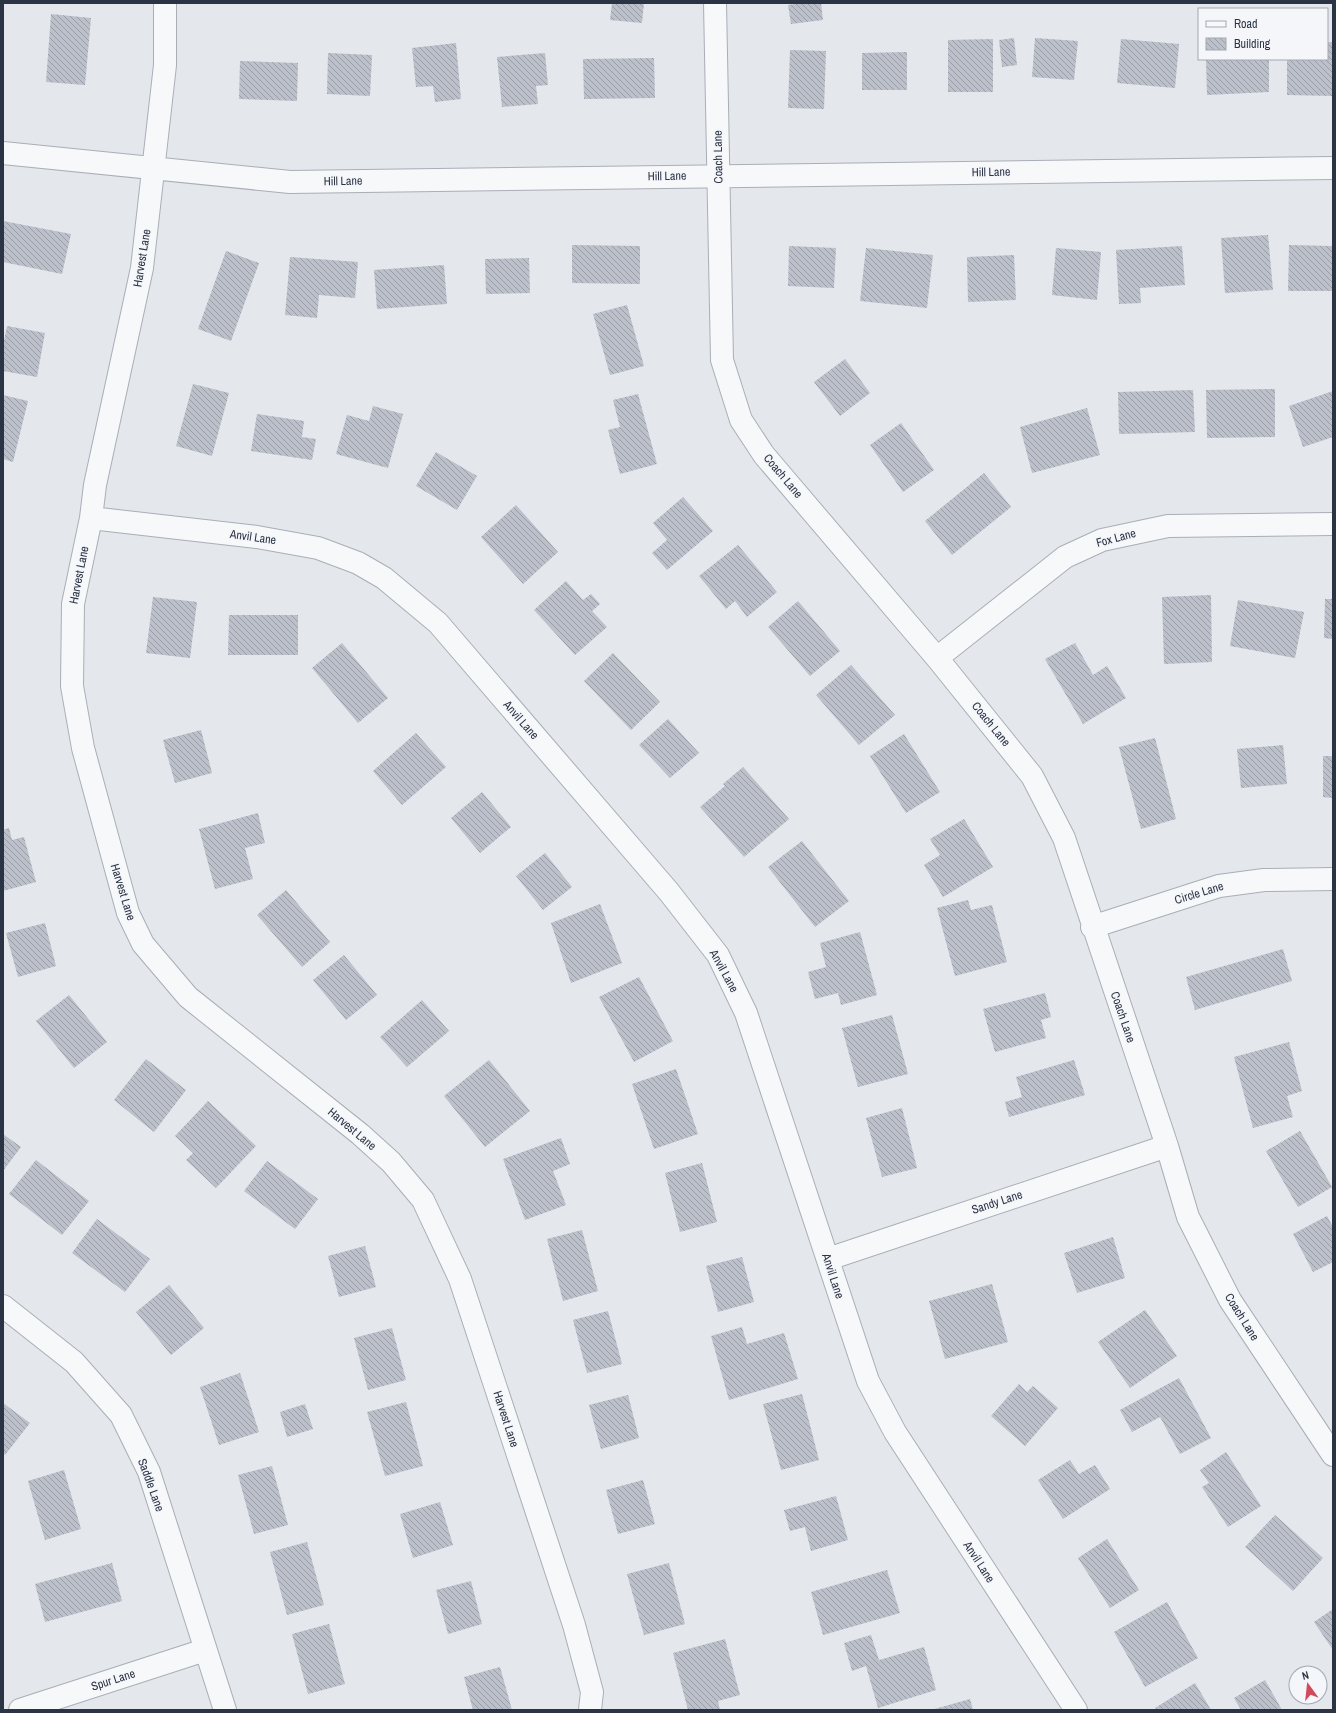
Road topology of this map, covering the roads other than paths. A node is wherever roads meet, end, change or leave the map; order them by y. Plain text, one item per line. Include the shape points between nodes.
1 (164, 3) edge
2 (715, 3) edge
3 (3, 153) edge
4 (154, 168) junction
5 (1333, 168) edge
6 (719, 176) junction
7 (91, 518) junction
8 (1333, 524) edge
9 (937, 658) junction
10 (1333, 879) edge
11 (1092, 928) junction
12 (1167, 1146) junction
13 (828, 1259) junction
14 (3, 1306) edge
15 (1333, 1456) edge
16 (205, 1650) junction
17 (20, 1710) edge
18 (225, 1710) edge
19 (590, 1710) edge
20 (1076, 1710) edge

1 - 4 street, Harvest Lane via 165,65
2 - 6 street, Coach Lane
3 - 4 street, Hill Lane
4 - 6 street, Hill Lane via 290,182
4 - 7 street, Harvest Lane via 142,268 94,485
5 - 6 street, Hill Lane
6 - 9 street, Coach Lane via 722,360 741,420 764,455
7 - 13 street, Anvil Lane via 256,537 318,548 358,563 384,578 438,623 669,892 718,955 746,1013
7 - 19 street, Harvest Lane via 73,604 72,686 83,748 128,913 143,944 188,997 360,1134 391,1162 423,1200 460,1279 574,1625 592,1692
8 - 9 street, Fox Lane via 1168,526 1102,540 1065,557
9 - 11 street, Coach Lane via 1032,776 1064,838
10 - 11 street, Circle Lane via 1264,880 1219,886
11 - 12 street, Coach Lane
12 - 13 street, Sandy Lane
12 - 15 street, Coach Lane via 1188,1217 1230,1300
13 - 20 street, Anvil Lane via 868,1381 894,1432
14 - 16 street, Saddle Lane via 74,1362 121,1415 149,1472
16 - 17 street, Spur Lane
16 - 18 street, Saddle Lane

